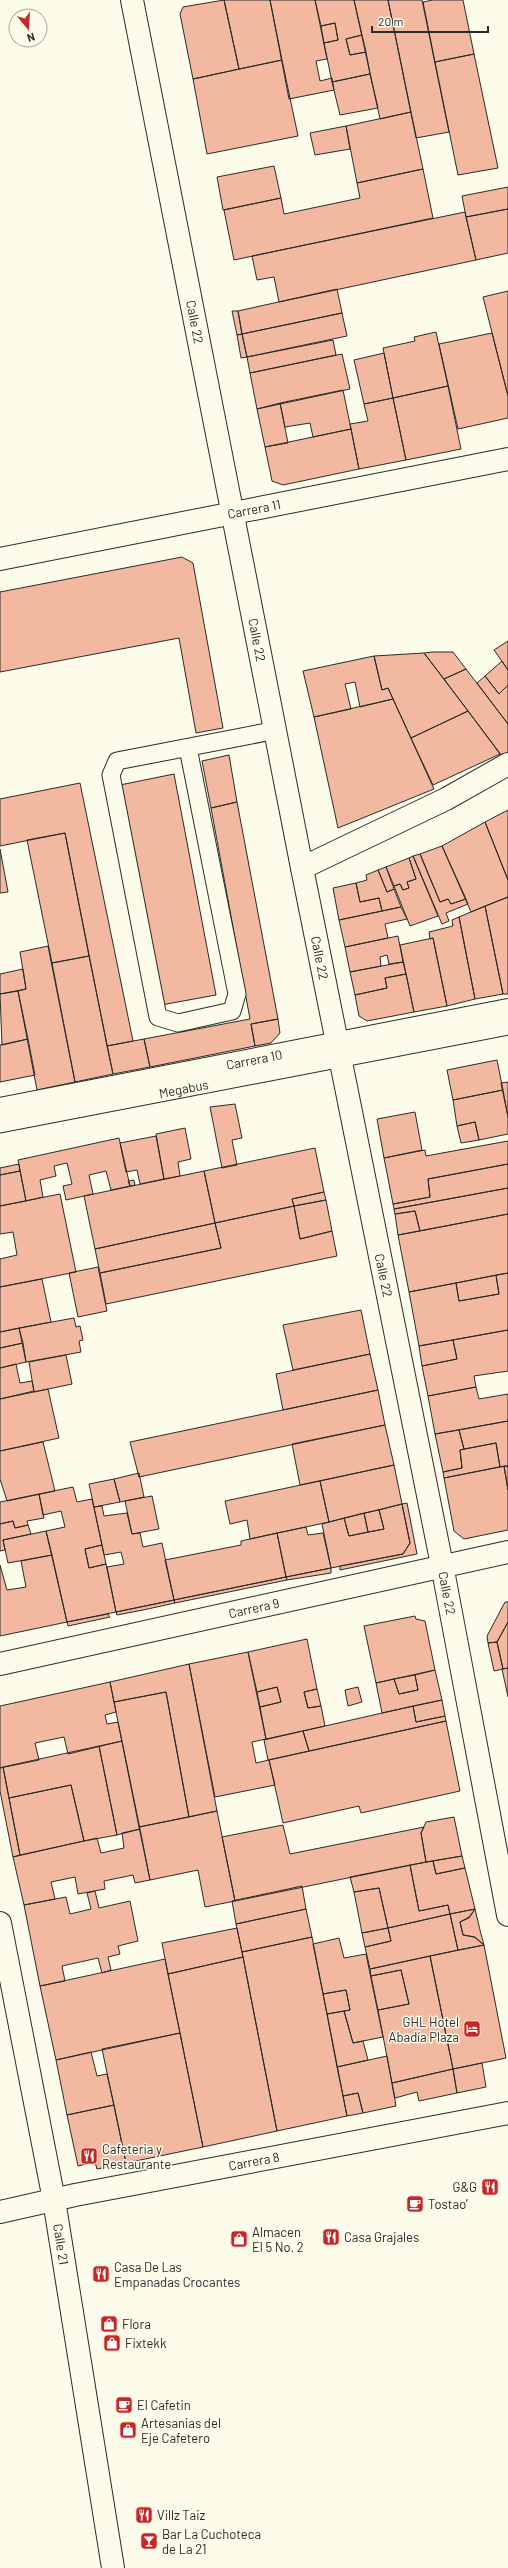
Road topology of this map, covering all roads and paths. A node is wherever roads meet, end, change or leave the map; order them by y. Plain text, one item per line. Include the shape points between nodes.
1 (132, 0) edge
2 (508, 459) edge
3 (232, 512) junction
4 (0, 559) edge
5 (277, 730) junction
6 (188, 748) junction
7 (508, 764) edge
8 (302, 868) junction
9 (508, 1010) edge
10 (508, 1026) edge
11 (338, 1051) junction
12 (0, 1109) edge
13 (0, 1124) edge
14 (508, 1552) edge
15 (442, 1565) junction
16 (0, 1664) edge
17 (508, 1915) edge
18 (0, 1923) edge
19 (508, 2113) edge
20 (54, 2200) junction
21 (0, 2212) edge
22 (113, 2568) edge

1 - 3 street, Calle 22
2 - 3 street, Carrera 11
3 - 4 street, Carrera 11
3 - 5 street, Calle 22
5 - 6 lane
5 - 8 street, Calle 22
6 - 6 lane via 117,761 111,775 158,1017 178,1023 232,1011 238,994
7 - 8 street via 446,798
8 - 11 street, Calle 22
9 - 11 street, Carrera 10
10 - 11 lane, Megabus
11 - 12 street, Carrera 10
11 - 13 lane, Megabus
11 - 15 street, Calle 22
14 - 15 street, Carrera 9
15 - 16 street, Carrera 9
15 - 17 street, Calle 22
18 - 20 street, Calle 21
19 - 20 street, Carrera 8
20 - 21 street, Carrera 8
20 - 22 street, Calle 21

